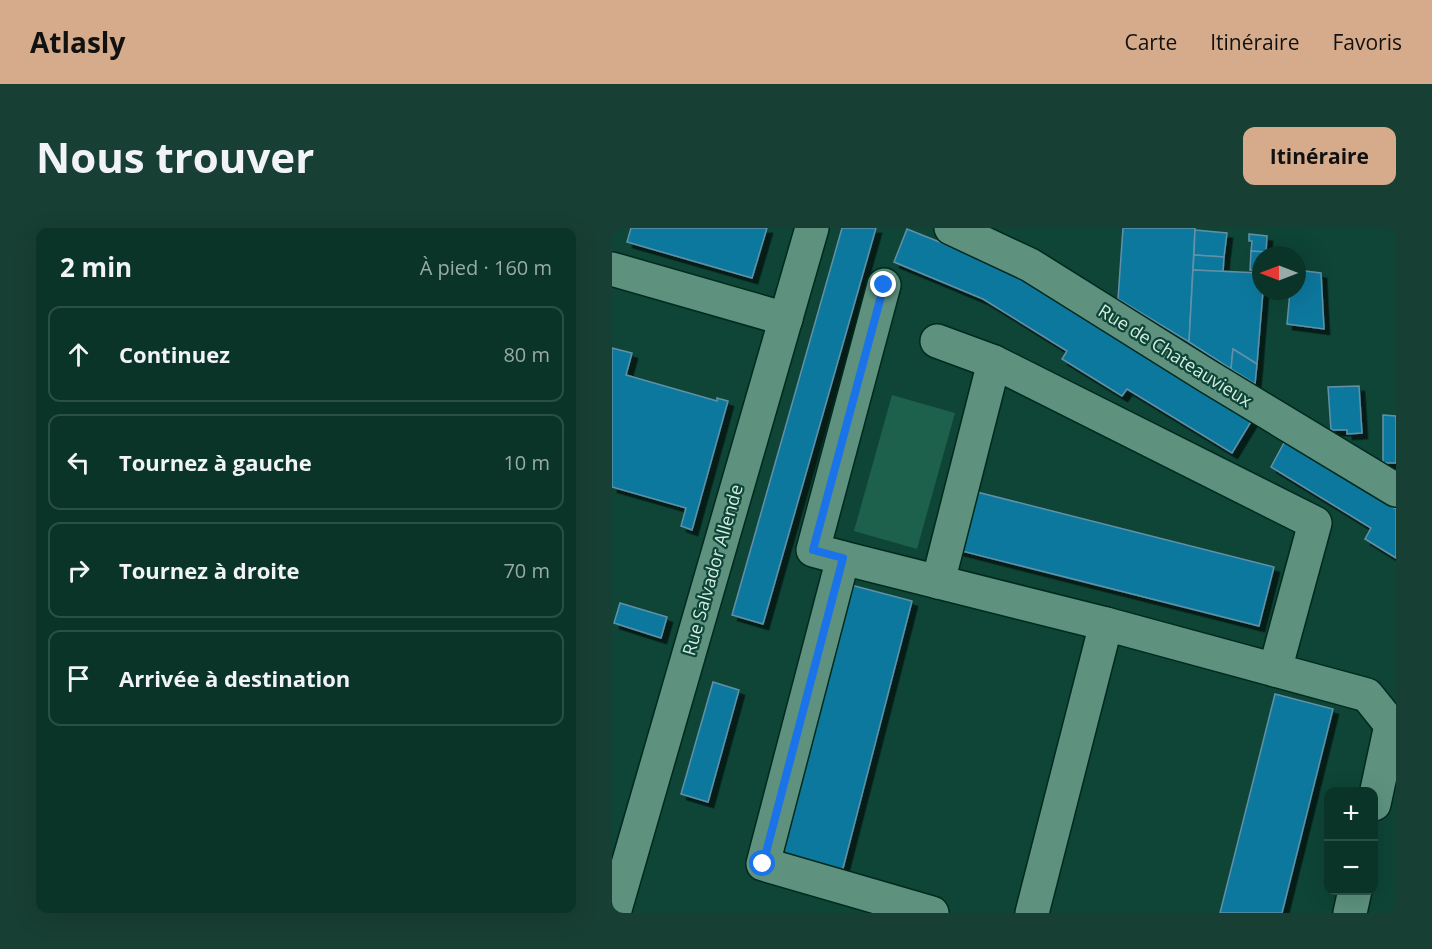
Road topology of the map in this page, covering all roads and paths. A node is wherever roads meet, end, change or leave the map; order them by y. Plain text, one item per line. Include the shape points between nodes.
1 (812, 228) edge
2 (951, 228) edge
3 (612, 270) edge
4 (884, 285) dead end
5 (786, 319) junction
6 (938, 341) dead end
7 (994, 362) junction
8 (1396, 490) edge
9 (843, 558) junction
10 (938, 582) junction
11 (1106, 624) junction
12 (1275, 670) junction
13 (1378, 787) edge
14 (1354, 895) edge
15 (614, 913) edge
16 (932, 913) edge
17 (1032, 913) edge
18 (1350, 913) edge

1 - 5 street, Rue Salvador Allende
2 - 8 street, Rue de Chateauvieux via 1030,266
3 - 5 street
4 - 9 street via 813,550
5 - 15 street, Rue Salvador Allende
6 - 7 street
7 - 10 street
7 - 12 street via 1315,523
9 - 10 street
9 - 16 street via 763,864
10 - 11 street
11 - 12 street
11 - 17 street
12 - 13 street via 1367,695 1391,725
14 - 18 street

